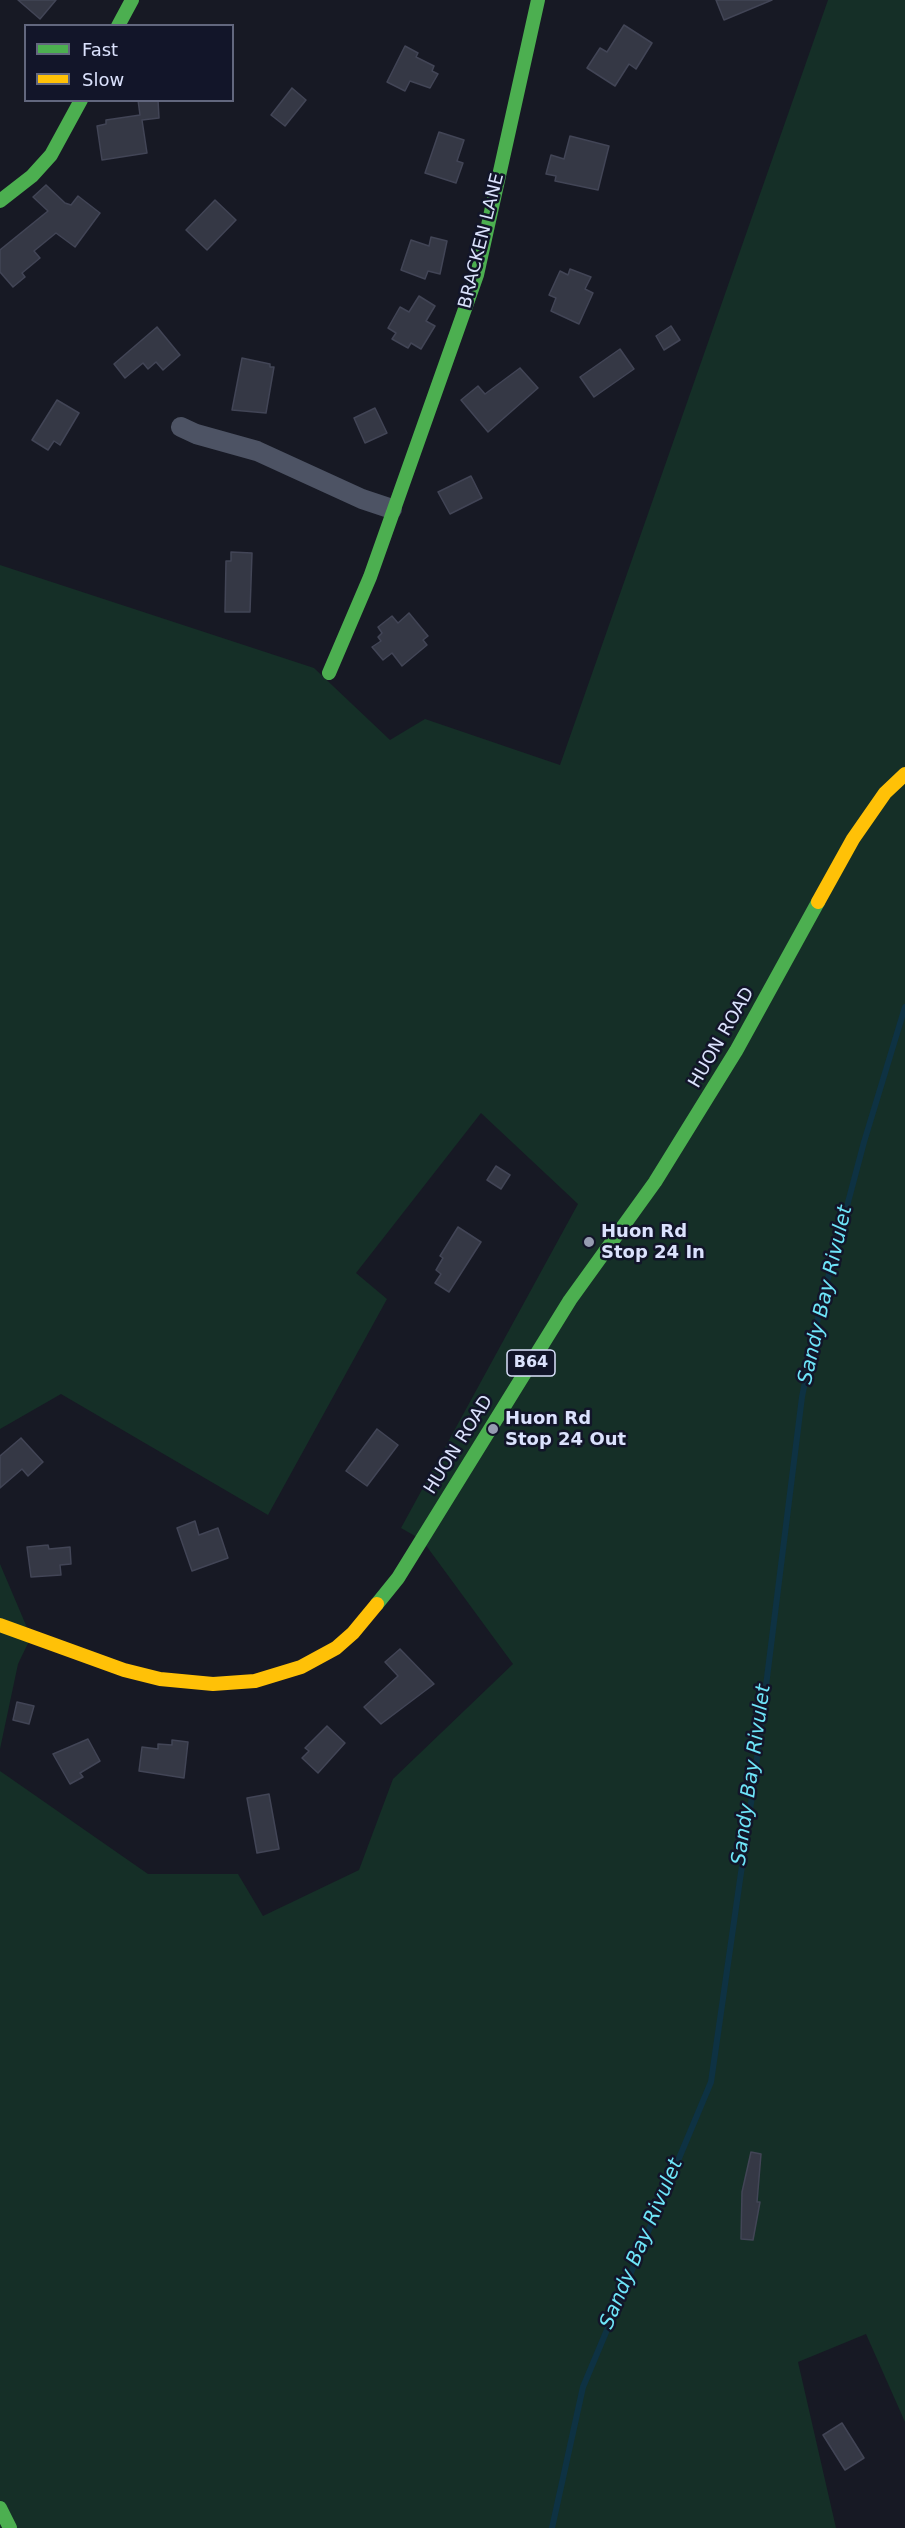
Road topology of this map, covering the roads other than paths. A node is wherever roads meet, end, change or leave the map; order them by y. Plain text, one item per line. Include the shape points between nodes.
1 (132, 0) edge
2 (538, 0) edge
3 (119, 24) edge
4 (80, 102) edge
5 (0, 201) edge
6 (181, 427) dead end
7 (392, 509) junction
8 (329, 673) dead end
9 (905, 774) edge
10 (0, 1624) edge
11 (0, 2508) edge
12 (10, 2528) edge

1 - 3 main road
2 - 7 main road, BRACKEN LANE via 477,275
4 - 5 main road via 51,155
6 - 7 street via 249,448
7 - 8 main road, BRACKEN LANE via 370,577
9 - 10 main road, HUON ROAD / B64 via 885,793 854,838 736,1051 655,1182 570,1300 398,1578 353,1633 336,1648 301,1667 255,1681 213,1684 160,1679 124,1670
11 - 12 main road

